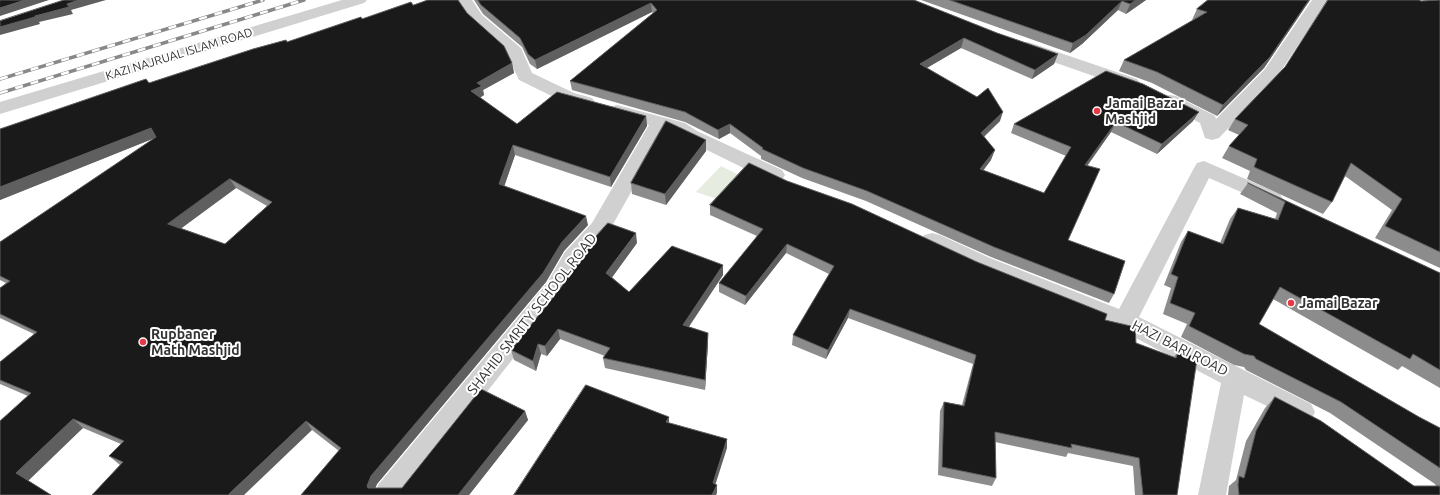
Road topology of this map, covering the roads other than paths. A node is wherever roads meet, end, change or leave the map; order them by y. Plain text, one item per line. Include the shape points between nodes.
1 (359, 0) edge
2 (464, 0) edge
3 (1320, 0) edge
4 (1015, 42) edge
5 (0, 108) edge
6 (660, 123) junction
7 (1212, 134) junction
8 (1204, 168) junction
9 (794, 184) edge
10 (1288, 207) edge
11 (913, 232) edge
12 (1125, 321) junction
13 (1235, 376) junction
14 (1320, 422) edge
15 (388, 495) edge
16 (1212, 495) edge

1 - 5 street, KAZI NAJRUAL ISLAM ROAD
2 - 6 street via 476,18 515,52 526,76 568,97
3 - 7 street via 1271,73
4 - 7 street via 1152,91 1208,120
6 - 9 street via 678,127
6 - 15 street, SHAHID SMRITY SCHOOL ROAD via 600,228 573,258 555,289
7 - 8 street
8 - 10 street
8 - 12 street
11 - 12 street via 982,264
12 - 13 street, HAZI BARI ROAD
13 - 14 street, HAZI BARI ROAD
13 - 16 street, HAZI BARI ROAD

